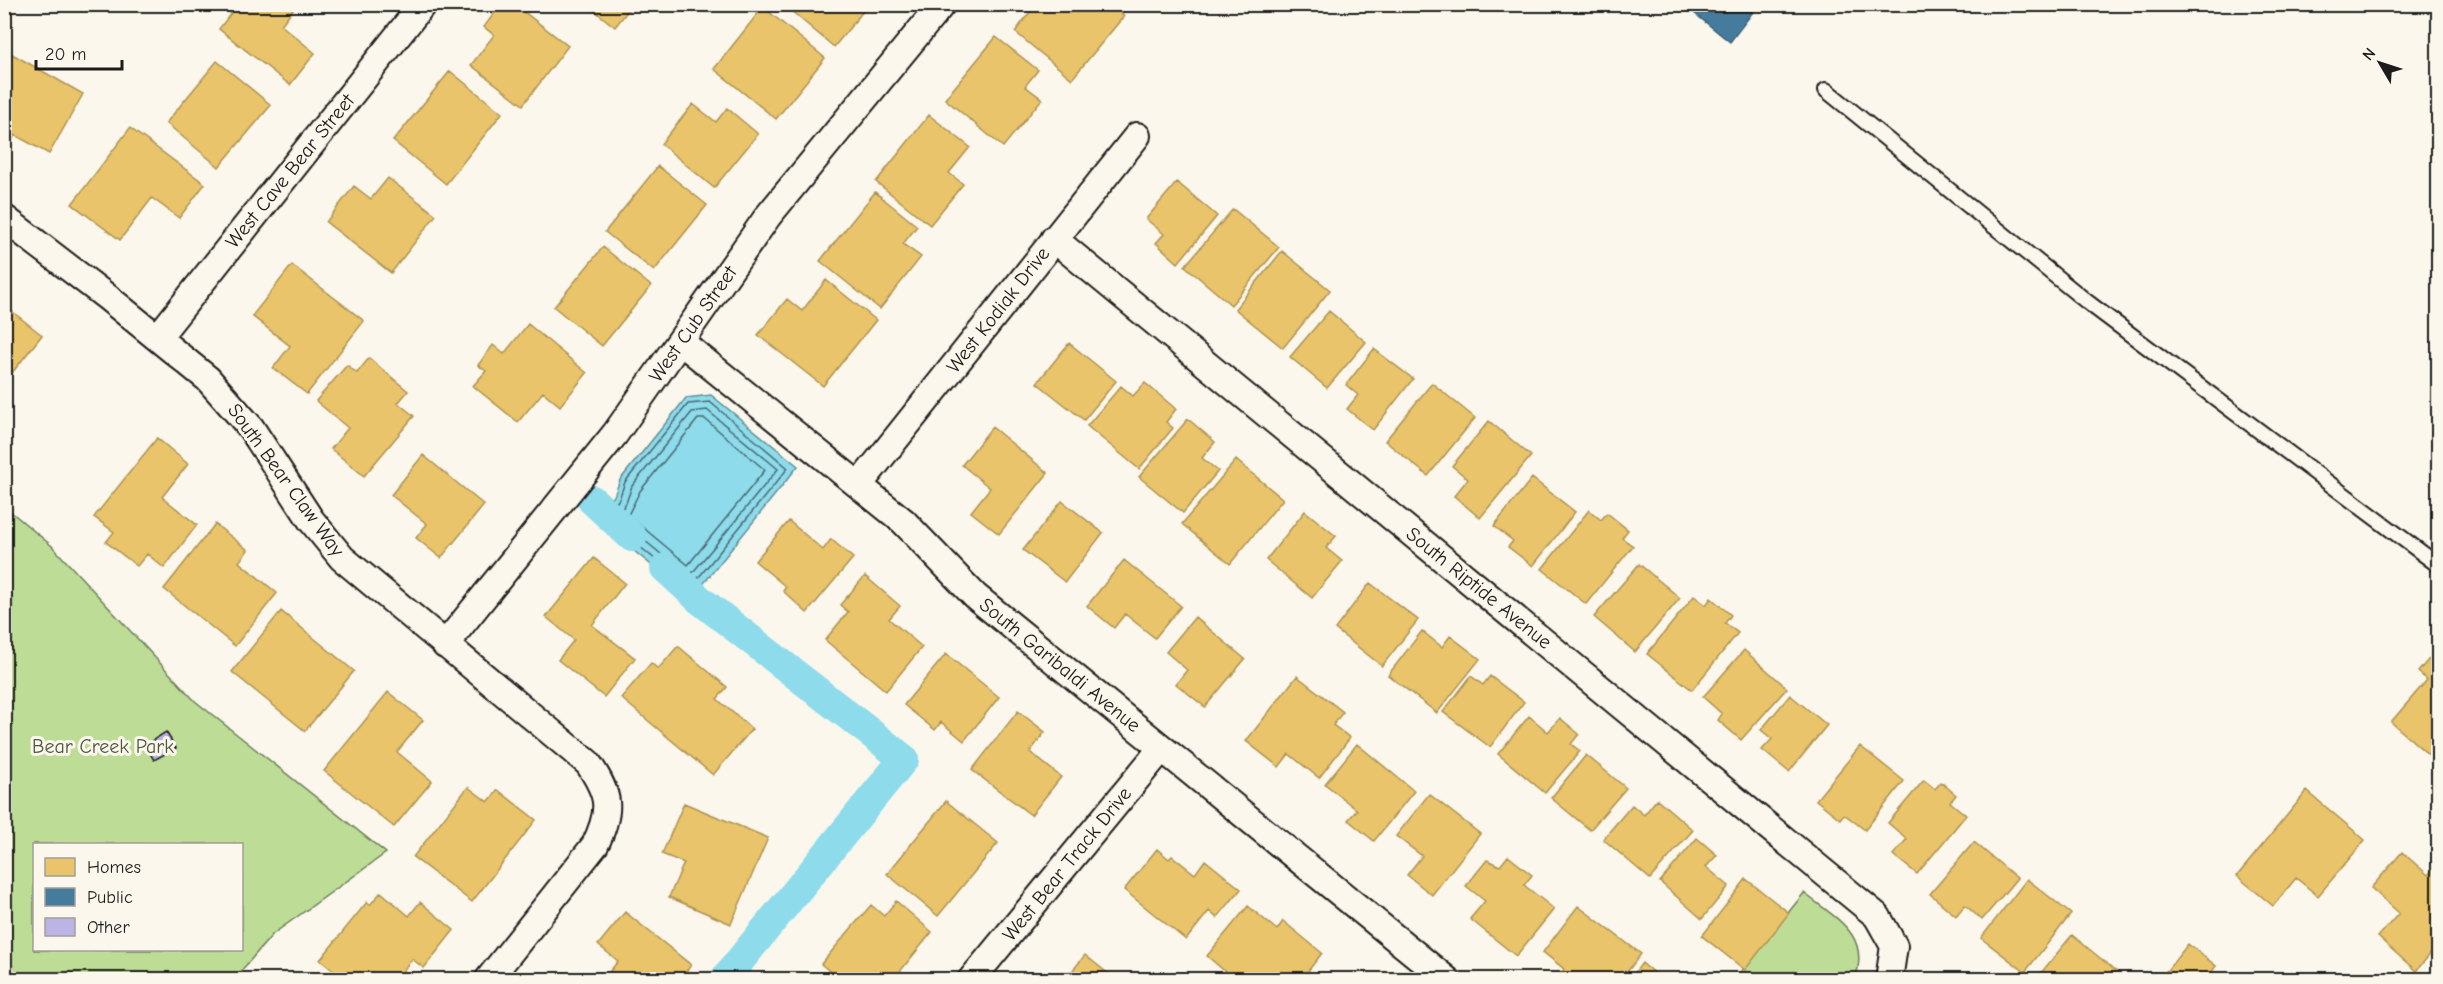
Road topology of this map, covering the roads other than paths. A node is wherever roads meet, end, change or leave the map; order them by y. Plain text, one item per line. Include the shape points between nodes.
1 (423, 4) edge
2 (942, 4) edge
3 (1826, 90) dead end
4 (1137, 136) dead end
5 (4, 218) edge
6 (1054, 238) junction
7 (158, 337) junction
8 (681, 342) junction
9 (859, 485) junction
10 (2439, 565) edge
11 (445, 645) junction
12 (1162, 748) junction
13 (488, 980) edge
14 (971, 980) edge
15 (1447, 980) edge
16 (1889, 980) edge

1 - 7 street, West Cave Bear Street
2 - 8 street, West Cub Street via 768,216
3 - 10 lane via 2086,301
4 - 6 street, West Kodiak Drive
5 - 7 street, South Bear Claw Way
6 - 9 street, West Kodiak Drive
6 - 16 street, South Riptide Avenue via 1877,916 1894,946
7 - 11 street, South Bear Claw Way via 208,379 251,428 311,520 342,558
8 - 9 street, South Garibaldi Avenue
8 - 11 street, West Cub Street via 615,434
9 - 12 street, South Garibaldi Avenue via 903,521 975,596
11 - 13 street, South Bear Claw Way via 588,763 608,802 605,825 595,845
12 - 14 street, West Bear Track Drive
12 - 15 street, South Garibaldi Avenue

